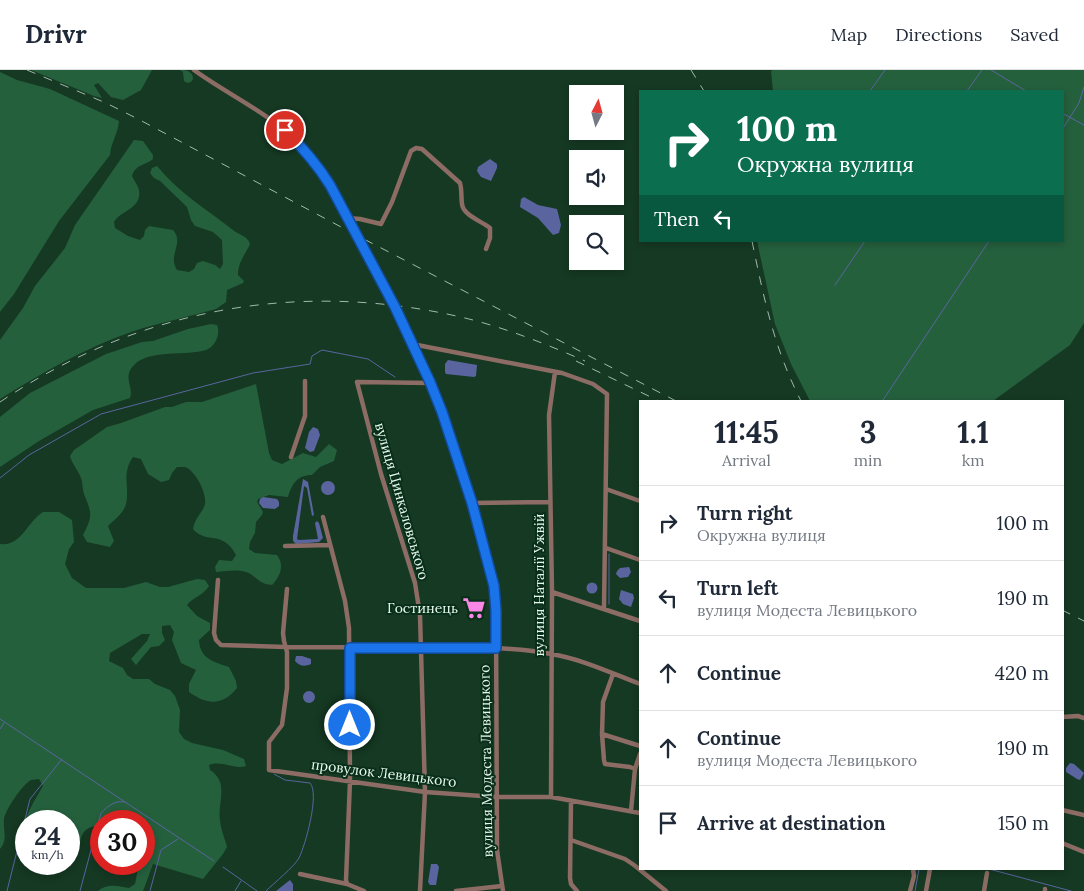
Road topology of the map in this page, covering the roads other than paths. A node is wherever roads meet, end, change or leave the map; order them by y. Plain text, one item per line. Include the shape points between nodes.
1 (194, 70) edge
2 (348, 218) junction
3 (486, 249) dead end
4 (412, 344) junction
5 (555, 372) junction
6 (306, 381) dead end
7 (430, 382) junction
8 (292, 457) dead end
9 (606, 489) junction
10 (639, 501) edge
11 (550, 502) junction
12 (472, 503) junction
13 (323, 517) dead end
14 (285, 546) dead end
15 (330, 546) junction
16 (606, 548) junction
17 (639, 560) edge
18 (218, 580) dead end
19 (287, 589) dead end
20 (552, 592) junction
21 (604, 608) junction
22 (639, 621) edge
23 (286, 647) junction
24 (350, 648) junction
25 (422, 648) junction
26 (496, 648) junction
27 (551, 654) junction
28 (613, 674) junction
29 (639, 684) edge
30 (1064, 717) edge
31 (1084, 718) edge
32 (602, 734) junction
33 (639, 746) edge
34 (639, 757) edge
35 (635, 769) junction
36 (350, 781) junction
37 (425, 792) junction
38 (496, 797) junction
39 (551, 797) junction
40 (571, 801) junction
41 (1064, 810) edge
42 (631, 811) junction
43 (639, 813) edge
44 (1084, 815) edge
45 (571, 840) junction
46 (1064, 844) edge
47 (1084, 852) edge
48 (639, 869) edge
49 (640, 870) edge
50 (913, 870) edge
51 (930, 870) edge
52 (987, 873) dead end
53 (300, 874) dead end
54 (347, 884) junction
55 (502, 888) edge
56 (364, 891) edge
57 (420, 891) edge
58 (456, 891) edge
59 (577, 891) edge
60 (666, 891) edge
61 (910, 891) edge
62 (926, 891) edge
63 (984, 891) edge

1 - 2 street via 285,130 319,166
2 - 3 street via 382,224 411,151 422,149 460,183 462,207 466,214 490,228
2 - 4 street, вулиця Модеста Левицького
4 - 5 street
4 - 7 street, вулиця Модеста Левицького
5 - 9 street via 593,384 607,394
5 - 11 street, вулиця Наталії Ужвій via 548,415
6 - 8 street via 305,416
7 - 12 street, вулиця Модеста Левицького
7 - 25 street, вулиця Цинкаловського via 357,382 415,583
9 - 10 street
9 - 16 street
11 - 12 street
11 - 20 street, вулиця Наталії Ужвій
12 - 26 street, вулиця Модеста Левицького via 494,586
13 - 15 street
14 - 15 street
15 - 24 street via 345,601
16 - 17 street
16 - 21 street
18 - 23 street via 214,633 221,645
19 - 23 street via 283,633
20 - 21 street
20 - 27 street, вулиця Наталії Ужвій
21 - 22 street
23 - 24 street
23 - 36 street, провулок Левицького via 284,713 282,725 269,742 269,770
24 - 25 street
24 - 36 street
25 - 26 street
25 - 37 street, вулиця Цинкаловського
26 - 27 street
26 - 38 street, вулиця Модеста Левицького
27 - 28 street
27 - 39 street, вулиця Наталії Ужвій
28 - 29 street
28 - 32 street via 604,702
30 - 31 street
32 - 33 street
32 - 35 street via 605,764
34 - 35 street
35 - 42 street
36 - 37 street, провулок Левицького
36 - 54 street
37 - 38 street, провулок Левицького
37 - 57 street, вулиця Цинкаловського
38 - 39 street, провулок Левицького
38 - 55 street, вулиця Модеста Левицького
39 - 40 street, провулок Левицького
40 - 42 street, провулок Левицького
40 - 45 street
41 - 44 street
42 - 43 street, провулок Левицького
45 - 48 street via 625,859
45 - 59 street via 570,884
46 - 47 street
49 - 60 street
50 - 61 street
51 - 62 street
52 - 63 street
53 - 54 street
54 - 56 street
55 - 58 street

